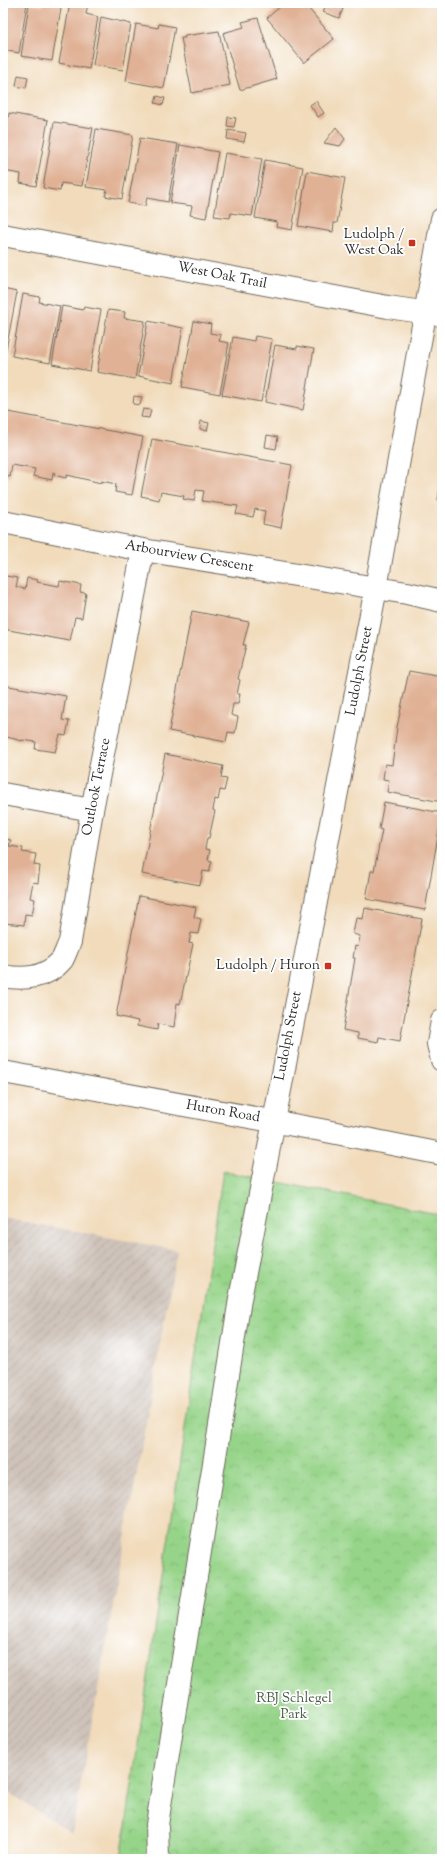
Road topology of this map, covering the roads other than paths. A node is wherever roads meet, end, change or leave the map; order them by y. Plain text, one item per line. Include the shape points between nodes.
1 (442, 219) edge
2 (3, 235) edge
3 (433, 313) edge
4 (3, 522) edge
5 (143, 550) junction
6 (376, 588) junction
7 (442, 601) edge
8 (3, 794) edge
9 (92, 810) junction
10 (3, 976) edge
11 (442, 1021) edge
12 (442, 1060) edge
13 (3, 1072) edge
14 (273, 1121) junction
15 (442, 1154) edge
16 (158, 1859) edge

1 - 3 street, Ludolph Street
2 - 3 street, West Oak Trail
3 - 6 street, Ludolph Street
4 - 5 street, Arbourview Crescent
5 - 6 street, Arbourview Crescent
5 - 9 street, Outlook Terrace
6 - 7 street, Arbourview Crescent
6 - 14 street, Ludolph Street
8 - 9 street
9 - 10 street, Outlook Terrace via 70,942 62,960 49,971 35,977 17,979
11 - 12 street via 438,1044
13 - 14 street, Huron Road
14 - 15 street, Huron Road
14 - 16 street, Ludolph Street via 240,1299 165,1771 157,1825

